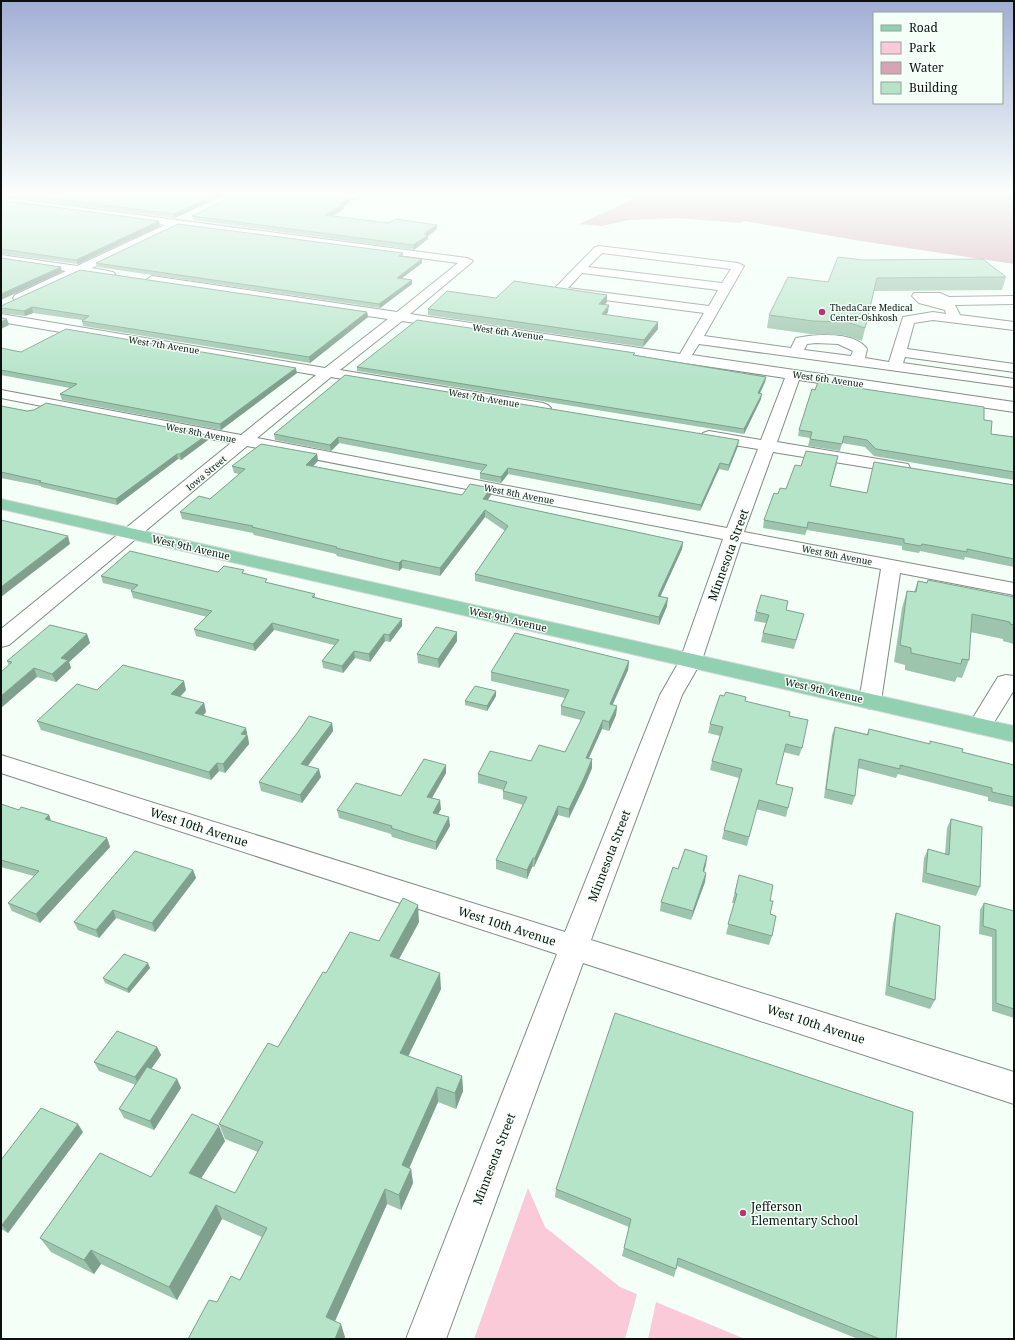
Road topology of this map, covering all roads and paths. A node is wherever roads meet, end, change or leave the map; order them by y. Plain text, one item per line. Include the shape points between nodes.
1 (112, 255) edge
2 (418, 255) edge
3 (593, 255) edge
4 (644, 255) edge
5 (1, 258) edge
6 (579, 269) junction
7 (79, 270) junction
8 (125, 276) edge
9 (141, 279) edge
10 (570, 279) junction
11 (726, 287) junction
12 (720, 298) junction
13 (1014, 300) edge
14 (8, 304) edge
15 (950, 309) junction
16 (712, 310) junction
17 (398, 316) junction
18 (1, 318) edge
19 (903, 325) junction
20 (1014, 326) edge
21 (929, 329) dead end
22 (695, 339) junction
23 (917, 340) dead end
24 (684, 358) junction
25 (795, 364) junction
26 (895, 367) junction
27 (1014, 368) edge
28 (328, 372) junction
29 (1014, 383) edge
30 (1, 394) edge
31 (1014, 407) edge
32 (556, 410) edge
33 (698, 434) edge
34 (244, 441) junction
35 (768, 446) junction
36 (914, 470) edge
37 (1, 504) edge
38 (132, 534) junction
39 (734, 535) junction
40 (891, 565) junction
41 (1014, 589) edge
42 (1, 640) edge
43 (691, 660) junction
44 (1014, 683) edge
45 (870, 701) junction
46 (980, 726) junction
47 (1014, 734) edge
48 (1, 764) edge
49 (574, 947) junction
50 (1014, 1088) edge
51 (426, 1339) edge

1 - 7 street
2 - 17 street, Iowa Street via 467,261
3 - 6 street
4 - 11 street via 738,266
5 - 7 street
6 - 10 street
6 - 11 street
7 - 8 street
7 - 14 street
9 - 17 street, West 6th Avenue
10 - 12 street
10 - 16 street via 560,290
11 - 12 street
12 - 16 street
13 - 15 street
15 - 19 street
15 - 20 street
16 - 22 street
17 - 24 street, West 6th Avenue
17 - 28 street, Iowa Street
18 - 28 street, West 7th Avenue
19 - 21 street
19 - 23 street
19 - 26 street
19 - 27 street
22 - 24 street
22 - 25 street
24 - 25 street, West 6th Avenue
25 - 26 street via 857,362
25 - 31 street, West 6th Avenue
25 - 35 street, Minnesota Street
26 - 29 street
28 - 32 street, West 7th Avenue
28 - 34 street, Iowa Street
30 - 34 street, West 8th Avenue
33 - 35 street
34 - 38 street, Iowa Street
34 - 39 street, West 8th Avenue
35 - 36 street
35 - 39 street, Minnesota Street
37 - 38 main road, West 9th Avenue
38 - 42 street, Iowa Street
38 - 43 main road, West 9th Avenue
39 - 40 street, West 8th Avenue
39 - 43 street, Minnesota Street
40 - 41 street, West 8th Avenue
40 - 45 street
43 - 45 main road, West 9th Avenue
43 - 49 street, Minnesota Street via 672,695
44 - 46 street via 1006,682
45 - 46 main road, West 9th Avenue
46 - 47 main road, West 9th Avenue
48 - 49 street, West 10th Avenue
49 - 50 street, West 10th Avenue
49 - 51 street, Minnesota Street

